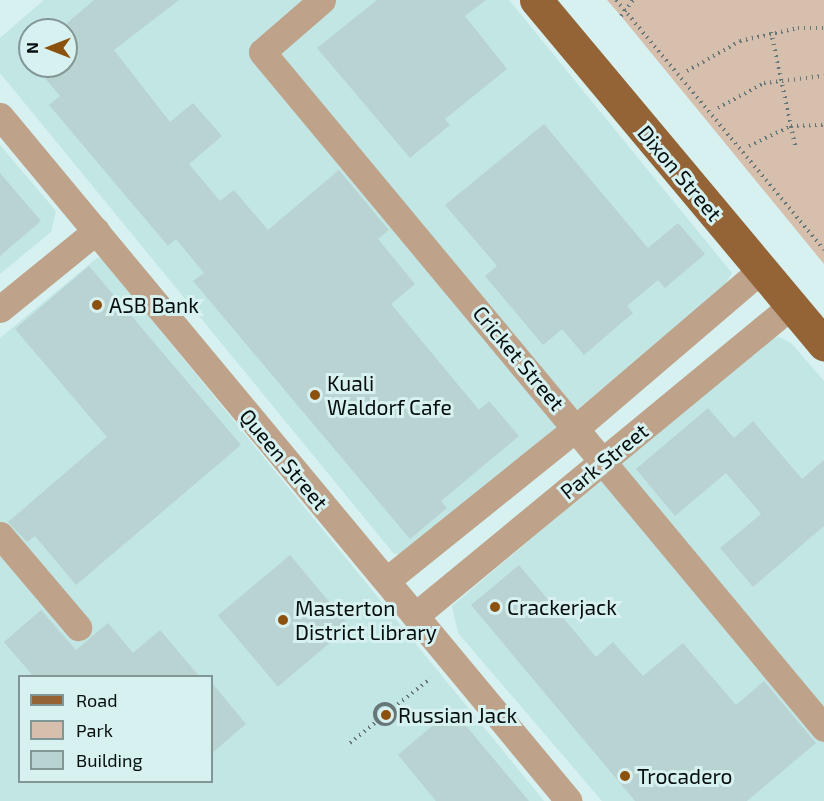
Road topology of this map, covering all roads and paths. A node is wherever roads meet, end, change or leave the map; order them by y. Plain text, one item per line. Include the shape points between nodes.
1 (322, 0) edge
2 (536, 0) edge
3 (616, 0) edge
4 (633, 0) edge
5 (625, 10) junction
6 (621, 16) dead end
7 (824, 28) edge
8 (771, 32) junction
9 (687, 71) dead end
10 (824, 76) edge
11 (781, 78) junction
12 (718, 108) dead end
13 (0, 116) edge
14 (824, 125) edge
15 (791, 126) junction
16 (795, 145) dead end
17 (749, 146) dead end
18 (96, 231) junction
19 (824, 250) edge
20 (760, 271) junction
21 (791, 306) junction
22 (0, 309) edge
23 (824, 345) edge
24 (576, 428) junction
25 (604, 462) junction
26 (0, 535) edge
27 (387, 580) junction
28 (416, 615) junction
29 (78, 627) dead end
30 (434, 673) dead end
31 (393, 708) junction
32 (377, 721) junction
33 (824, 728) edge
34 (350, 743) dead end
35 (569, 801) edge

1 - 24 street, Cricket Street via 262,51
2 - 20 main road, Dixon Street
3 - 5 path
4 - 5 path
5 - 6 path
5 - 19 path
7 - 8 path
8 - 9 path via 740,41
8 - 11 path
10 - 11 path
11 - 12 path via 744,91
11 - 15 path
13 - 18 street, Queen Street
14 - 15 path
15 - 16 path
15 - 17 path
18 - 22 street
18 - 27 street, Queen Street
20 - 21 main road, Dixon Street
20 - 24 street, Park Street
21 - 23 main road, Dixon Street
21 - 25 street, Park Street
24 - 25 street, Cricket Street
24 - 27 street, Park Street
25 - 28 street, Park Street
25 - 33 street, Cricket Street
26 - 29 street
27 - 28 street, Queen Street
28 - 35 street, Queen Street
30 - 31 path
31 - 32 path via 379,707
31 - 32 path via 395,715 390,723
32 - 34 path

